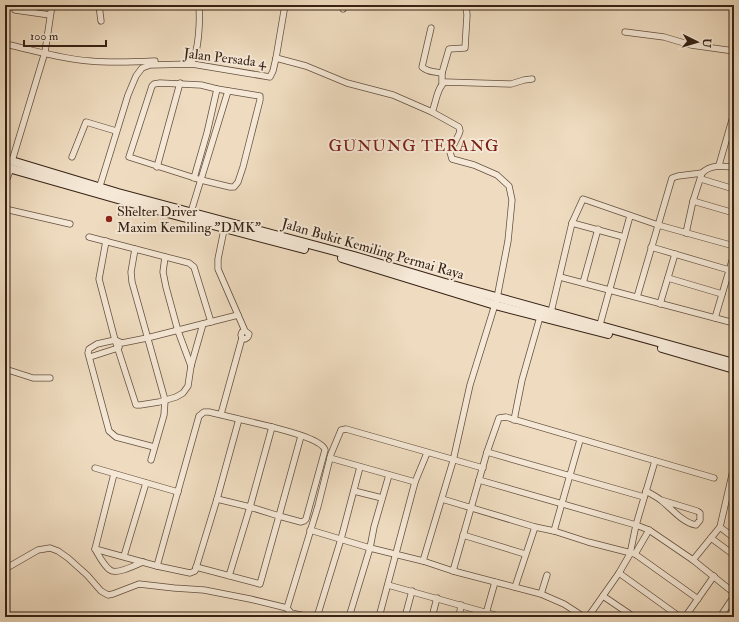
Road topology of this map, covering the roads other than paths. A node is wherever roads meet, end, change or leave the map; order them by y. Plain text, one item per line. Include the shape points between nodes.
1 (52, 5) edge
2 (100, 5) edge
3 (285, 5) edge
4 (466, 5) edge
5 (199, 7) dead end
6 (15, 10) dead end
7 (50, 15) junction
8 (101, 21) dead end
9 (431, 28) dead end
10 (625, 32) dead end
11 (5, 44) edge
12 (734, 51) edge
13 (45, 52) junction
14 (276, 58) junction
15 (442, 73) junction
16 (532, 80) dead end
17 (180, 83) junction
18 (442, 83) junction
19 (216, 89) junction
20 (228, 91) junction
21 (432, 112) junction
22 (734, 113) edge
23 (116, 131) junction
24 (207, 133) junction
25 (216, 135) junction
26 (72, 157) dead end
27 (8, 164) edge
28 (719, 165) junction
29 (734, 167) edge
30 (157, 168) junction
31 (701, 176) junction
32 (194, 178) junction
33 (201, 180) junction
34 (5, 184) edge
35 (734, 189) edge
36 (99, 190) junction
37 (693, 201) junction
38 (5, 209) edge
39 (191, 212) junction
40 (734, 213) edge
41 (630, 216) junction
42 (70, 224) dead end
43 (225, 224) junction
44 (572, 224) junction
45 (658, 225) junction
46 (598, 230) junction
47 (686, 233) junction
48 (89, 237) dead end
49 (624, 237) junction
50 (106, 241) junction
51 (734, 246) edge
52 (651, 248) junction
53 (135, 249) junction
54 (675, 254) junction
55 (734, 254) edge
56 (165, 257) junction
57 (729, 270) junction
58 (560, 276) junction
59 (668, 278) junction
60 (583, 283) junction
61 (610, 290) junction
62 (722, 294) junction
63 (636, 297) junction
64 (496, 301) junction
65 (660, 304) junction
66 (550, 312) junction
67 (238, 315) junction
68 (540, 317) junction
69 (715, 318) junction
70 (210, 322) junction
71 (734, 323) edge
72 (203, 324) junction
73 (599, 328) junction
74 (178, 331) junction
75 (147, 338) junction
76 (115, 340) junction
77 (122, 343) junction
78 (118, 348) junction
79 (90, 357) junction
80 (734, 363) edge
81 (191, 366) junction
82 (5, 369) edge
83 (734, 369) edge
84 (50, 378) dead end
85 (165, 400) junction
86 (220, 414) junction
87 (239, 419) junction
88 (514, 420) junction
89 (272, 427) junction
90 (301, 436) junction
91 (580, 440) junction
92 (154, 447) junction
93 (487, 452) junction
94 (427, 453) junction
95 (330, 458) junction
96 (151, 460) dead end
97 (453, 460) junction
98 (655, 462) junction
99 (734, 466) edge
100 (360, 467) junction
101 (95, 468) dead end
102 (483, 468) junction
103 (114, 474) junction
104 (389, 475) junction
105 (570, 476) junction
106 (714, 478) dead end
107 (479, 480) junction
108 (416, 482) junction
109 (146, 483) junction
110 (354, 491) junction
111 (646, 491) junction
112 (731, 491) edge
113 (178, 492) junction
114 (644, 497) junction
115 (382, 498) junction
116 (217, 499) junction
117 (442, 499) junction
118 (660, 500) junction
119 (562, 504) junction
120 (250, 507) junction
121 (471, 508) junction
122 (279, 516) junction
123 (636, 525) junction
124 (535, 527) junction
125 (720, 527) junction
126 (310, 530) junction
127 (649, 530) junction
128 (554, 531) junction
129 (463, 535) junction
130 (711, 538) junction
131 (734, 538) edge
132 (341, 539) junction
133 (370, 548) junction
134 (95, 549) junction
135 (397, 554) junction
136 (525, 554) junction
137 (633, 554) junction
138 (734, 555) edge
139 (124, 556) junction
140 (693, 560) junction
141 (423, 561) junction
142 (143, 562) junction
143 (157, 566) junction
144 (196, 567) junction
145 (5, 569) edge
146 (453, 571) junction
147 (619, 573) junction
148 (547, 575) dead end
149 (229, 576) junction
150 (714, 576) junction
151 (495, 582) junction
152 (388, 585) junction
153 (515, 587) junction
154 (412, 592) junction
155 (734, 592) edge
156 (541, 594) junction
157 (603, 596) junction
158 (734, 596) edge
159 (438, 598) junction
160 (698, 599) junction
161 (461, 605) junction
162 (289, 613) edge
163 (485, 615) edge
164 (310, 617) edge
165 (317, 617) edge
166 (349, 617) edge
167 (379, 617) edge
168 (405, 617) edge
169 (432, 617) edge
170 (459, 617) edge
171 (502, 617) edge
172 (584, 617) edge
173 (588, 617) edge
174 (634, 617) edge
175 (680, 617) edge
176 (685, 617) edge
177 (720, 617) edge

1 - 7 street
2 - 8 street
3 - 14 street, Jalan Persada 4
4 - 15 street via 465,48 449,49
5 - 13 street via 200,21 192,61 90,61
6 - 7 street
7 - 13 street
9 - 15 street via 422,67
10 - 12 street
11 - 13 street
13 - 27 street
14 - 21 street via 306,66 347,83 393,95
14 - 23 street, Jalan Persada 4 via 271,76 268,77 192,64 145,66 136,76
15 - 18 street
16 - 18 street via 511,84
17 - 19 street
17 - 30 street
17 - 30 street via 160,83 152,86 128,157
18 - 21 street
19 - 20 street
19 - 24 street
20 - 25 street
20 - 33 street via 259,95 261,99 243,167 234,187
21 - 64 street via 459,127 459,134 450,152 452,159 497,175 509,186 512,200
22 - 28 street
23 - 26 street via 86,122
23 - 36 street, Jalan Persada 4
24 - 25 street
24 - 32 street
25 - 33 street
27 - 34 street
27 - 36 street, Jalan Bukit Kemiling Permai Raya
28 - 29 street
28 - 31 street via 711,167
30 - 32 street
31 - 35 street
31 - 37 street
31 - 45 street via 672,178
32 - 33 street
33 - 39 street
36 - 39 street, Jalan Bukit Kemiling Permai Raya
36 - 43 street, Jalan Bukit Kemiling Permai Raya via 160,211
37 - 40 street
37 - 47 street
38 - 42 street
39 - 43 street, Jalan Bukit Kemiling Permai Raya
41 - 44 street via 583,199
41 - 45 street
41 - 49 street
43 - 64 street, Jalan Bukit Kemiling Permai Raya
43 - 67 street via 218,269
44 - 46 street
44 - 58 street
45 - 47 street
45 - 52 street
46 - 49 street
46 - 60 street
47 - 51 street
48 - 50 street
49 - 61 street
50 - 53 street
50 - 76 street via 99,279
52 - 54 street
52 - 63 street
53 - 56 street
53 - 75 street via 132,282
54 - 57 street
54 - 59 street
55 - 57 street
56 - 70 street via 189,263 194,267
56 - 74 street via 163,272
57 - 62 street
58 - 60 street
58 - 66 street
59 - 62 street
59 - 65 street
60 - 61 street
61 - 63 street
61 - 73 street
62 - 69 street
63 - 65 street
64 - 66 street, Jalan Bukit Kemiling Permai Raya
64 - 68 street, Jalan Bukit Kemiling Permai Raya
64 - 97 street via 470,385
65 - 69 street
66 - 73 street, Jalan Bukit Kemiling Permai Raya
67 - 70 street
67 - 86 street via 249,336 246,339 242,338
68 - 73 street, Jalan Bukit Kemiling Permai Raya
68 - 88 street via 522,380
69 - 71 street
70 - 72 street
72 - 74 street
72 - 81 street
73 - 80 street, Jalan Bukit Kemiling Permai Raya
73 - 83 street, Jalan Bukit Kemiling Permai Raya
74 - 75 street
74 - 81 street
75 - 77 street
75 - 85 street
76 - 77 street
76 - 78 street
76 - 79 street via 91,347 88,350
77 - 78 street
78 - 79 street
78 - 85 street via 136,405
79 - 92 street via 109,431 116,437
81 - 85 street via 186,391 180,396
82 - 84 street via 33,378
85 - 92 street via 164,415
86 - 87 street
86 - 113 street via 208,412 199,416
87 - 89 street
87 - 116 street
88 - 91 street
88 - 93 street via 499,418
89 - 90 street
89 - 120 street
90 - 122 street
90 - 122 street via 316,441 325,448 308,512 302,522
91 - 98 street
91 - 105 street
92 - 96 street
93 - 102 street
93 - 105 street
94 - 95 street via 344,429 339,434
94 - 97 street
94 - 108 street
95 - 100 street
95 - 126 street
97 - 102 street
97 - 117 street
98 - 106 street
98 - 111 street
99 - 112 street
100 - 104 street
100 - 110 street
101 - 103 street
102 - 107 street
103 - 109 street
103 - 134 street
104 - 108 street
104 - 115 street
105 - 114 street
105 - 119 street
107 - 119 street
107 - 121 street
108 - 135 street
109 - 113 street
109 - 139 street
110 - 115 street
110 - 132 street
111 - 114 street
111 - 118 street
112 - 125 street
113 - 143 street
114 - 123 street
115 - 133 street
116 - 120 street
116 - 144 street
117 - 121 street
117 - 141 street
118 - 118 street via 677,515 694,524 700,520 700,513 697,510
119 - 123 street
119 - 128 street
120 - 122 street
120 - 149 street
121 - 124 street
121 - 129 street
122 - 149 street via 260,584
123 - 127 street
123 - 137 street
124 - 128 street
124 - 136 street
125 - 130 street
125 - 131 street
126 - 132 street
126 - 162 street
127 - 137 street
127 - 140 street
128 - 137 street
129 - 136 street
129 - 146 street
130 - 138 street
130 - 140 street
132 - 133 street
132 - 165 street
133 - 135 street
133 - 166 street
134 - 139 street
134 - 142 street via 112,571 117,572
135 - 141 street
135 - 152 street
136 - 153 street
137 - 147 street
137 - 160 street
139 - 142 street
140 - 150 street
141 - 146 street
142 - 143 street
143 - 144 street via 190,573 195,571
144 - 149 street
145 - 162 street via 38,550 50,548 68,558 108,595 139,584 204,590 250,599
146 - 151 street
147 - 157 street
147 - 175 street
148 - 156 street
150 - 155 street
150 - 160 street
151 - 153 street
151 - 163 street
152 - 154 street
152 - 167 street
153 - 156 street
154 - 159 street
154 - 168 street
156 - 172 street via 564,604
157 - 173 street
157 - 174 street
158 - 177 street
159 - 161 street
159 - 169 street
160 - 176 street
161 - 163 street
161 - 170 street
162 - 164 street
163 - 171 street

